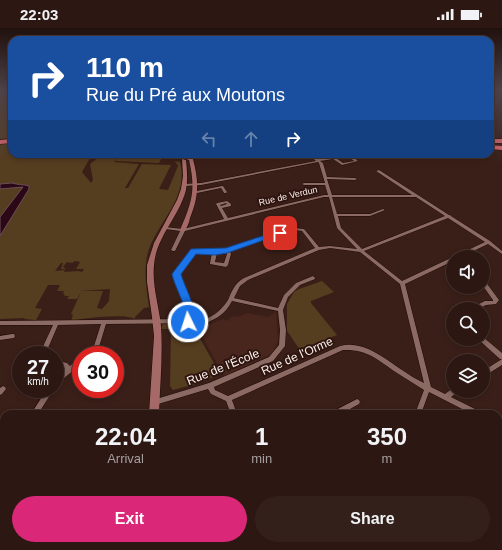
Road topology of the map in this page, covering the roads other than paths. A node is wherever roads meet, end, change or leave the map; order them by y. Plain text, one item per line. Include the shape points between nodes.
1 (186, 158) edge
2 (189, 158) edge
3 (316, 158) edge
4 (333, 158) joint
5 (352, 158) edge
6 (319, 160) junction
7 (378, 171) dead end
8 (325, 178) junction
9 (355, 179) dead end
10 (197, 184) junction
11 (304, 184) dead end
12 (327, 184) junction
13 (185, 185) junction
14 (197, 192) junction
15 (225, 192) dead end
16 (330, 196) junction
17 (417, 196) junction
18 (220, 207) dead end
19 (384, 210) dead end
20 (335, 215) junction
21 (449, 216) junction
22 (227, 220) junction
23 (166, 228) junction
24 (183, 230) junction
25 (488, 242) junction
26 (173, 250) dead end
27 (227, 250) junction
28 (318, 250) junction
29 (472, 250) edge
30 (362, 251) junction
31 (215, 252) junction
32 (502, 253) edge
33 (446, 262) edge
34 (313, 278) dead end
35 (402, 282) junction
36 (490, 292) edge
37 (230, 299) junction
38 (490, 303) edge
39 (280, 310) junction
40 (157, 322) junction
41 (188, 322) junction
42 (0, 323) edge
43 (104, 323) junction
44 (56, 324) junction
45 (12, 336) dead end
46 (0, 338) edge
47 (46, 346) edge
48 (95, 346) edge
49 (488, 346) edge
50 (502, 361) edge
51 (64, 365) edge
52 (72, 367) edge
53 (69, 369) junction
54 (490, 369) edge
55 (64, 374) edge
56 (210, 386) junction
57 (428, 388) junction
58 (445, 397) joint
59 (45, 398) edge
60 (228, 399) junction
61 (154, 402) junction
62 (357, 402) dead end
63 (37, 410) edge
64 (154, 410) edge
65 (232, 410) edge
66 (342, 410) edge
67 (420, 410) edge
68 (471, 410) edge

1 - 13 street
2 - 10 street
3 - 6 street
4 - 5 street via 342,164 356,161
4 - 6 street
6 - 8 street
6 - 10 street
7 - 17 street
8 - 9 street
8 - 12 street
10 - 13 street
10 - 14 street
11 - 12 street
12 - 16 street
13 - 23 street via 177,209
14 - 15 street via 222,187
14 - 24 street
16 - 17 street, Rue de Verdun
16 - 20 street
16 - 22 street, Rue de Verdun
17 - 21 street
18 - 22 street
19 - 20 street via 370,215
20 - 30 street via 339,228
21 - 25 street
21 - 30 street
22 - 24 street, Rue de Verdun
23 - 24 street, Rue de Verdun
23 - 40 street via 151,258 151,281
24 - 26 street
25 - 29 street
25 - 32 street
27 - 28 street via 295,229 303,230
27 - 31 street
27 - 31 street via 229,254 226,265 212,263
28 - 30 street via 330,247
28 - 37 street via 241,281
30 - 35 street
31 - 41 street via 194,251 176,274 189,308
33 - 35 street
34 - 39 street via 290,290
35 - 57 street
36 - 38 street via 496,300
37 - 39 street
37 - 41 street via 226,307 212,319
39 - 56 street, Rue de l'École via 283,339 279,351 265,363
40 - 41 street
40 - 43 street
40 - 61 street
42 - 44 street
43 - 44 street
43 - 48 street
44 - 47 street
45 - 46 street
49 - 50 street
50 - 54 street
51 - 53 street
52 - 53 street
53 - 55 street
56 - 60 street via 213,392
56 - 61 street, Rue de l'École
57 - 58 street, Rue de l'Orme
57 - 60 street, Rue de l'Orme via 406,376 383,358 348,347
57 - 67 street
58 - 68 street, Rue de l'Orme
59 - 63 street
60 - 65 street
61 - 64 street
62 - 66 street

